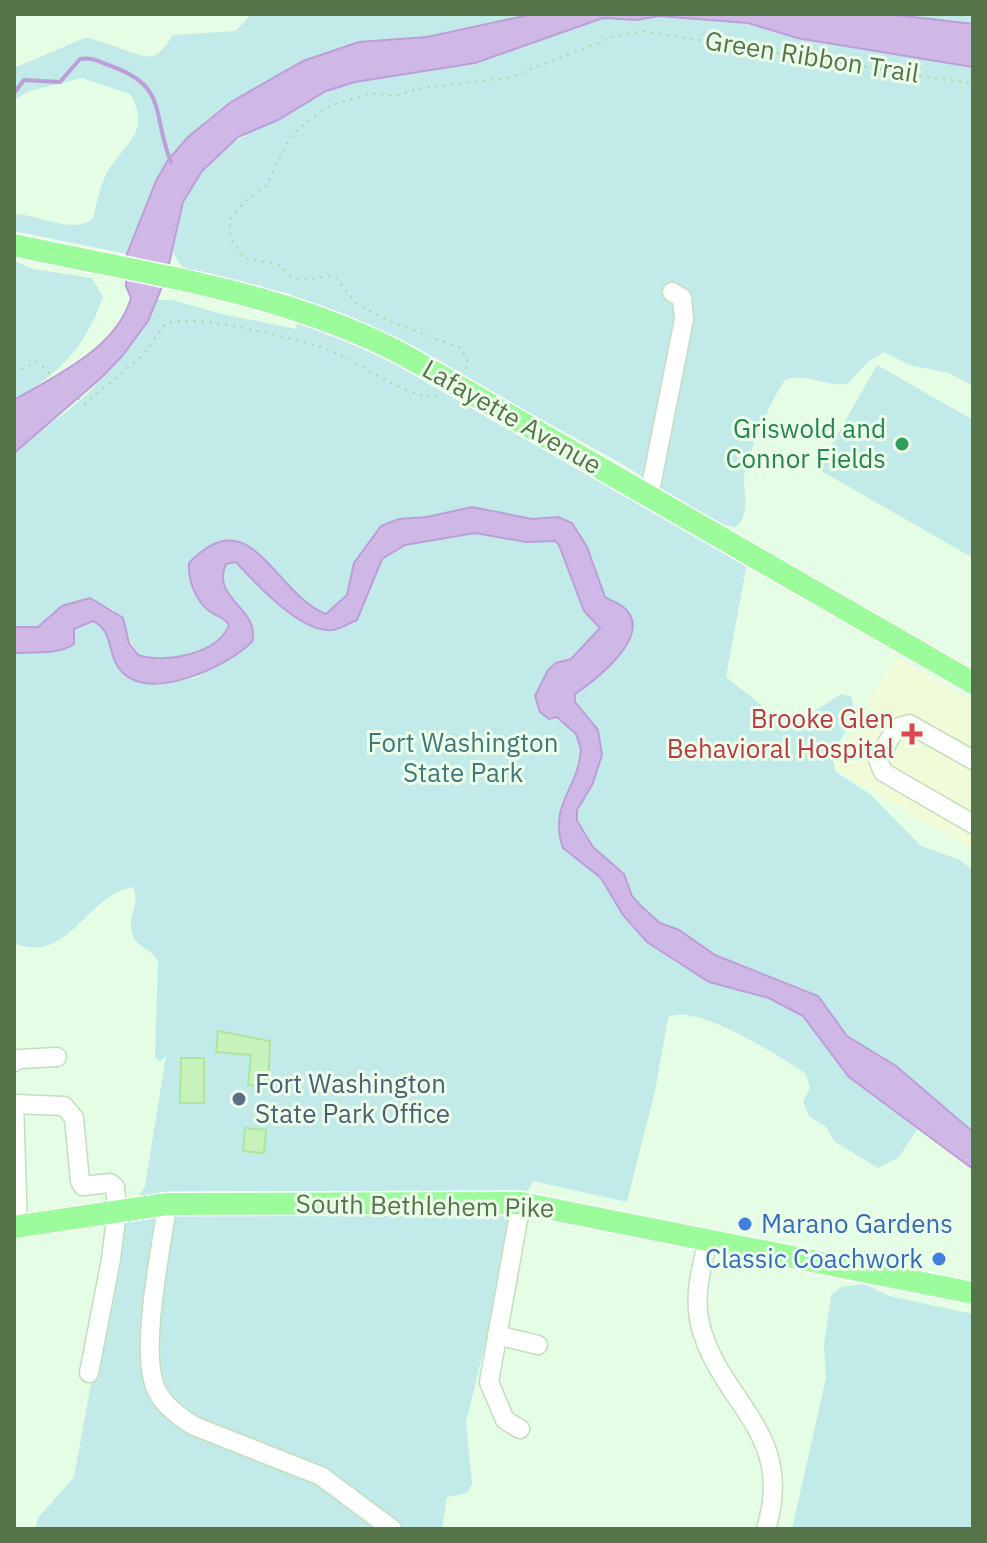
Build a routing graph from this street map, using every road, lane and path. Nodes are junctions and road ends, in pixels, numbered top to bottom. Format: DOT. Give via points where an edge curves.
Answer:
graph roads {
  1 [pos="973,84"];
  2 [pos="14,245"];
  3 [pos="672,292"];
  4 [pos="14,372"];
  5 [pos="461,377"];
  6 [pos="446,391"];
  7 [pos="649,496"];
  8 [pos="973,683"];
  9 [pos="973,760"];
  10 [pos="973,824"];
  11 [pos="57,1057"];
  12 [pos="14,1062"];
  13 [pos="521,1203"];
  14 [pos="167,1204"];
  15 [pos="106,1212"];
  16 [pos="16,1226"];
  17 [pos="708,1239"];
  18 [pos="973,1293"];
  19 [pos="497,1335"];
  20 [pos="538,1345"];
  21 [pos="89,1373"];
  22 [pos="520,1429"];
  23 [pos="392,1529"];
  24 [pos="766,1529"];
  1 -- 5 [label="path, Green Ribbon Trail" via="642,31 508,78 397,96 371,93 314,116 290,137 271,179 236,211 229,232 244,258 281,265 304,281 339,279 346,294 389,321 461,348 468,362"];
  2 -- 7 [label="main road, Lafayette Avenue" via="297,309 347,326"];
  3 -- 7 [label="street" via="682,298 684,319"];
  4 -- 6 [label="path" via="37,362 85,404 144,354 165,324 193,319 320,347 421,396"];
  7 -- 8 [label="main road, Lafayette Avenue"];
  9 -- 10 [label="street" via="909,724 896,728 878,759 883,772"];
  11 -- 12 [label="street"];
  13 -- 14 [label="main road, South Bethlehem Pike"];
  13 -- 17 [label="main road, South Bethlehem Pike"];
  13 -- 19 [label="street"];
  14 -- 15 [label="main road, South Bethlehem Pike"];
  14 -- 23 [label="street" via="149,1348 158,1393 194,1426 321,1476"];
  15 -- 16 [label="main road, South Bethlehem Pike"];
  15 -- 16 [label="street" via="115,1187 83,1186 74,1118 64,1106 14,1104"];
  15 -- 21 [label="street" via="96,1347"];
  17 -- 18 [label="main road, South Bethlehem Pike"];
  17 -- 24 [label="street" via="698,1286 699,1319 768,1453 774,1489"];
  19 -- 20 [label="street"];
  19 -- 22 [label="street" via="489,1382 505,1420"];
}
